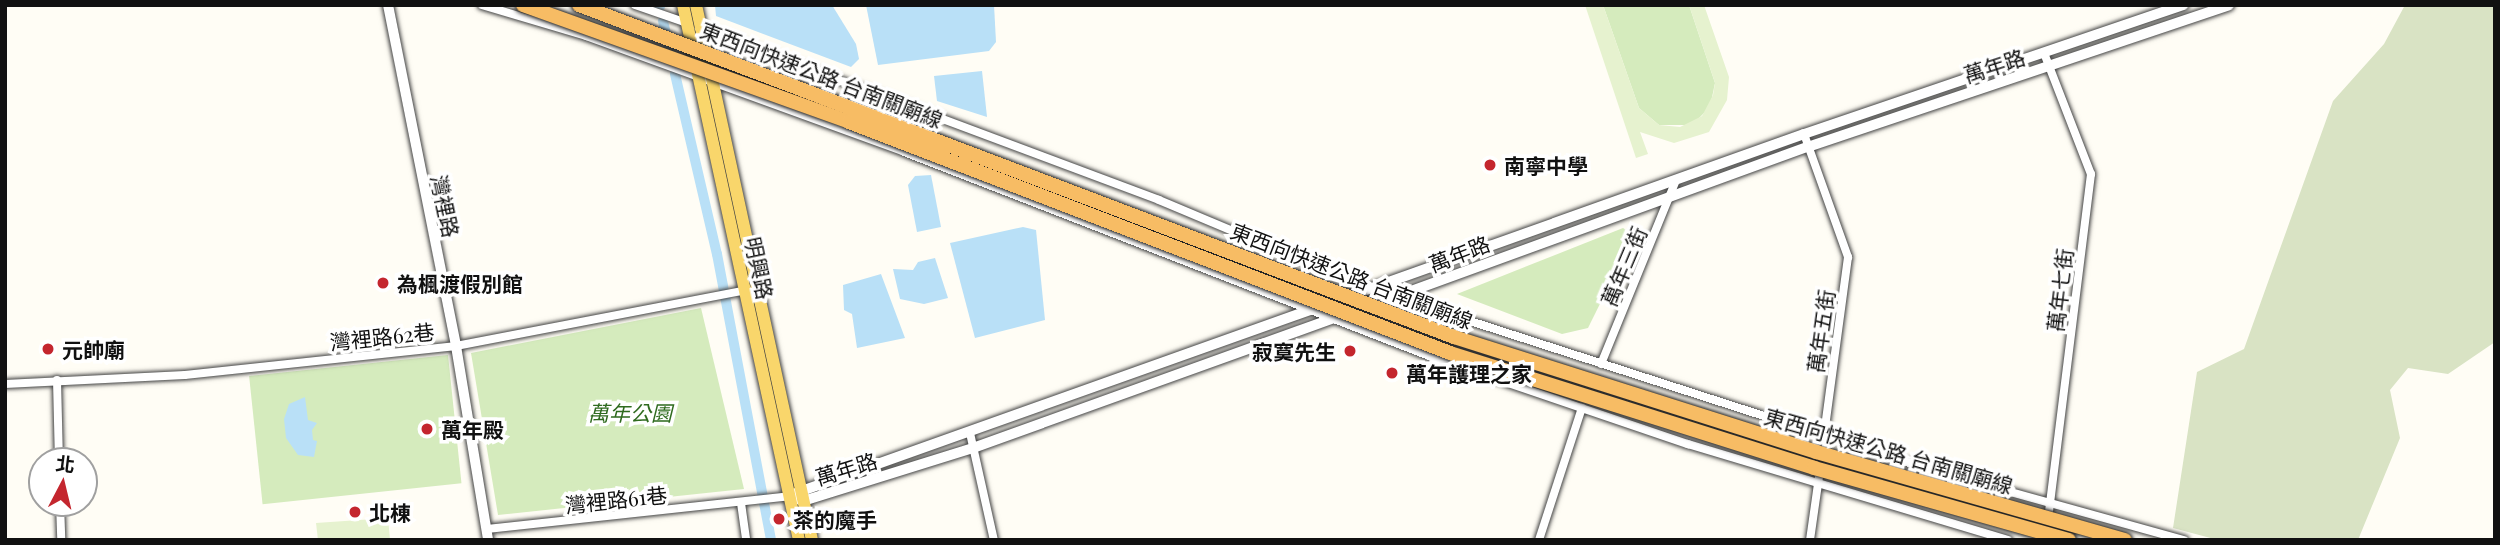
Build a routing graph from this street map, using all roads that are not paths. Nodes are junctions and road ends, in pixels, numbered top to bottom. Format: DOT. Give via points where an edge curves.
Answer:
graph roads {
  1 [pos="388,5"];
  2 [pos="482,5"];
  3 [pos="523,5"];
  4 [pos="579,5"];
  5 [pos="635,5"];
  6 [pos="683,5"];
  7 [pos="696,5"];
  8 [pos="2184,5"];
  9 [pos="2229,5"];
  10 [pos="686,23"];
  11 [pos="702,29"];
  12 [pos="2044,52"];
  13 [pos="2050,67"];
  14 [pos="699,77"];
  15 [pos="713,81"];
  16 [pos="1804,134"];
  17 [pos="1808,147"];
  18 [pos="1676,180"];
  19 [pos="1671,196"];
  20 [pos="752,289"];
  21 [pos="1371,289"];
  22 [pos="1396,297"];
  23 [pos="1306,311"];
  24 [pos="1328,320"];
  25 [pos="456,346"];
  26 [pos="1601,365"];
  27 [pos="57,380"];
  28 [pos="5,384"];
  29 [pos="1582,408"];
  30 [pos="970,433"];
  31 [pos="1824,436"];
  32 [pos="59,447"];
  33 [pos="973,448"];
  34 [pos="1818,480"];
  35 [pos="798,496"];
  36 [pos="745,502"];
  37 [pos="2050,505"];
  38 [pos="60,517"];
  39 [pos="488,535"];
  40 [pos="61,540"];
  41 [pos="746,540"];
  42 [pos="799,540"];
  43 [pos="811,540"];
  44 [pos="994,540"];
  45 [pos="1539,540"];
  46 [pos="1810,540"];
  47 [pos="2008,540"];
  48 [pos="2042,540"];
  49 [pos="2069,540"];
  50 [pos="2125,540"];
  51 [pos="2184,540"];
  1 -- 25 [label="street, 灣裡路"];
  2 -- 14 [label="street"];
  3 -- 49 [label="highway, 東西向快速公路 台南關廟線, bridge" via="849,121 1450,353 1814,468"];
  4 -- 50 [label="highway, 東西向快速公路 台南關廟線, bridge" via="1454,337 1816,452"];
  5 -- 10 [label="street"];
  6 -- 10 [label="main road, 明興路"];
  7 -- 11 [label="main road, 明興路"];
  8 -- 12 [label="street, 萬年路"];
  9 -- 13 [label="street, 萬年路"];
  10 -- 11 [label="street"];
  10 -- 14 [label="main road, 明興路"];
  11 -- 15 [label="main road, 明興路"];
  11 -- 21 [label="street" via="1159,200"];
  12 -- 13 [label="street, 萬年七街"];
  12 -- 16 [label="street, 萬年路"];
  13 -- 17 [label="street, 萬年路"];
  13 -- 37 [label="street, 萬年七街" via="2091,174"];
  14 -- 15 [label="street"];
  14 -- 20 [label="main road, 明興路"];
  15 -- 20 [label="main road, 明興路"];
  15 -- 23 [label="street"];
  16 -- 17 [label="street, 萬年五街"];
  16 -- 18 [label="street, 萬年路"];
  17 -- 19 [label="street, 萬年路"];
  17 -- 31 [label="street, 萬年五街" via="1848,257"];
  18 -- 19 [label="street, 萬年三街"];
  18 -- 21 [label="street, 萬年路"];
  19 -- 22 [label="street, 萬年路"];
  19 -- 26 [label="street, 萬年三街"];
  20 -- 25 [label="street, 灣裡路62巷"];
  20 -- 35 [label="main road, 明興路"];
  21 -- 22 [label="street"];
  21 -- 23 [label="street, 萬年路"];
  22 -- 24 [label="street, 萬年路"];
  22 -- 26 [label="street"];
  23 -- 24 [label="street"];
  23 -- 30 [label="street, 萬年路"];
  24 -- 29 [label="street"];
  24 -- 33 [label="street, 萬年路"];
  25 -- 27 [label="street, 灣裡路62巷" via="186,375"];
  25 -- 39 [label="street, 灣裡路"];
  26 -- 31 [label="street"];
  27 -- 28 [label="street, 灣裡路62巷"];
  27 -- 32 [label="street"];
  29 -- 34 [label="street" via="1688,444"];
  29 -- 45 [label="street"];
  30 -- 33 [label="street"];
  30 -- 35 [label="street, 萬年路"];
  31 -- 34 [label="street, 萬年五街"];
  31 -- 37 [label="street"];
  33 -- 35 [label="street, 萬年路"];
  33 -- 44 [label="street"];
  34 -- 46 [label="street, 萬年五街"];
  34 -- 47 [label="street"];
  35 -- 36 [label="street, 灣裡路61巷"];
  35 -- 42 [label="main road, 明興路"];
  35 -- 43 [label="main road, 明興路"];
  36 -- 39 [label="street, 灣裡路61巷"];
  36 -- 41 [label="street"];
  37 -- 48 [label="street, 萬年七街"];
  37 -- 51 [label="street"];
  38 -- 40 [label="street"];
}
